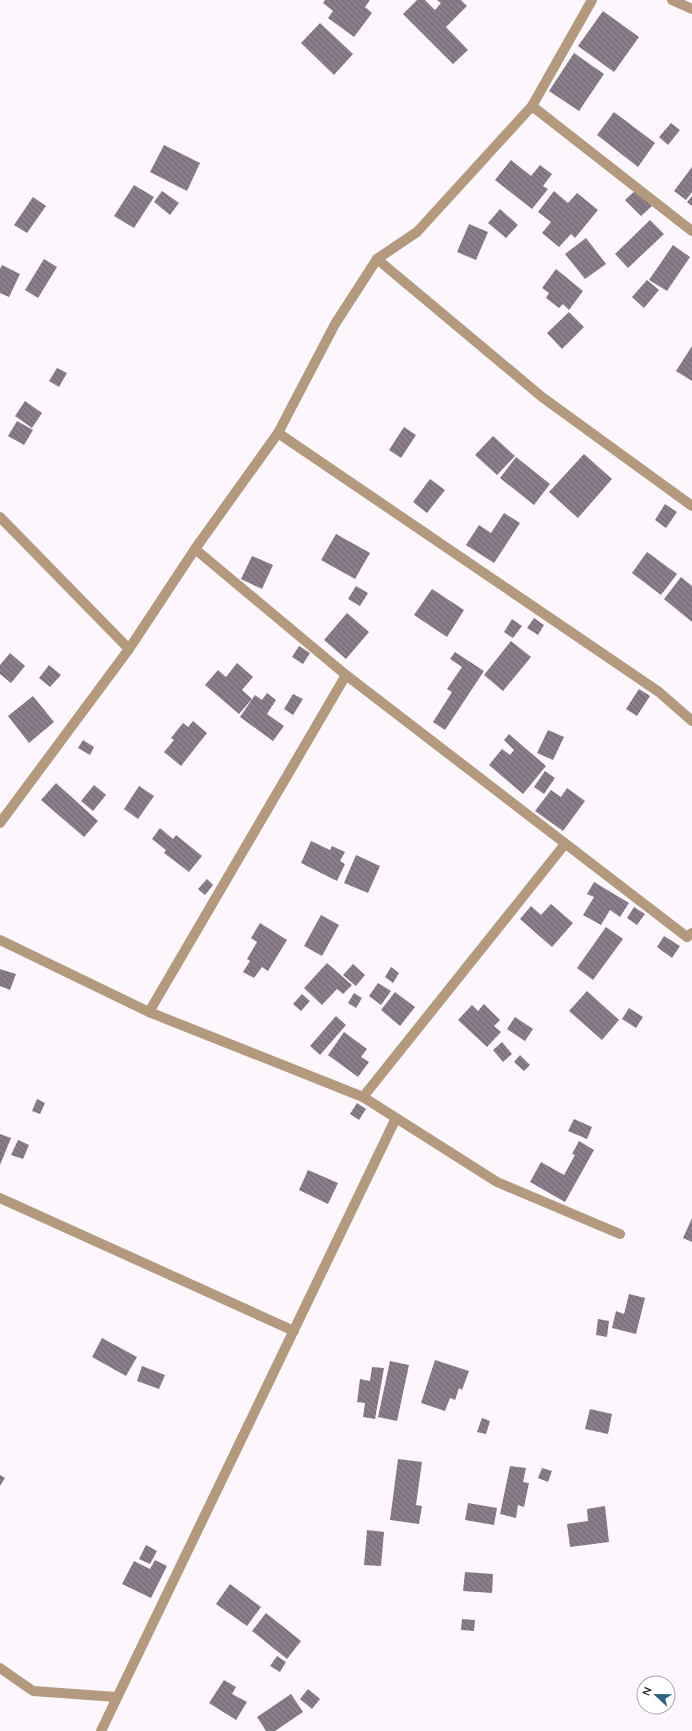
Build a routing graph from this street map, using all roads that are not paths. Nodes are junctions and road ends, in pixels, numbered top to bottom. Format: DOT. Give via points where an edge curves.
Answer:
graph roads {
  1 [pos="592,0"];
  2 [pos="672,0"];
  3 [pos="692,9"];
  4 [pos="532,106"];
  5 [pos="692,231"];
  6 [pos="377,260"];
  7 [pos="278,433"];
  8 [pos="692,506"];
  9 [pos="0,517"];
  10 [pos="195,549"];
  11 [pos="129,649"];
  12 [pos="346,675"];
  13 [pos="692,721"];
  14 [pos="0,823"];
  15 [pos="565,844"];
  16 [pos="692,933"];
  17 [pos="0,940"];
  18 [pos="149,1012"];
  19 [pos="363,1097"];
  20 [pos="396,1118"];
  21 [pos="0,1198"];
  22 [pos="620,1234"];
  23 [pos="294,1332"];
  24 [pos="0,1668"];
  25 [pos="116,1697"];
  26 [pos="101,1731"];
  1 -- 4 [label="street"];
  2 -- 3 [label="street"];
  4 -- 5 [label="street"];
  4 -- 6 [label="street" via="417,232"];
  6 -- 7 [label="street" via="335,324"];
  6 -- 8 [label="street" via="542,397"];
  7 -- 10 [label="street"];
  7 -- 13 [label="street" via="659,692"];
  9 -- 11 [label="street"];
  10 -- 11 [label="street"];
  10 -- 12 [label="street"];
  11 -- 14 [label="street"];
  12 -- 15 [label="street"];
  12 -- 18 [label="street"];
  15 -- 16 [label="street" via="687,937"];
  15 -- 19 [label="street"];
  17 -- 18 [label="street"];
  18 -- 19 [label="street"];
  19 -- 20 [label="street"];
  20 -- 22 [label="street" via="497,1182"];
  20 -- 23 [label="street"];
  21 -- 23 [label="street"];
  23 -- 25 [label="street"];
  24 -- 25 [label="street" via="33,1691"];
  25 -- 26 [label="street"];
}
